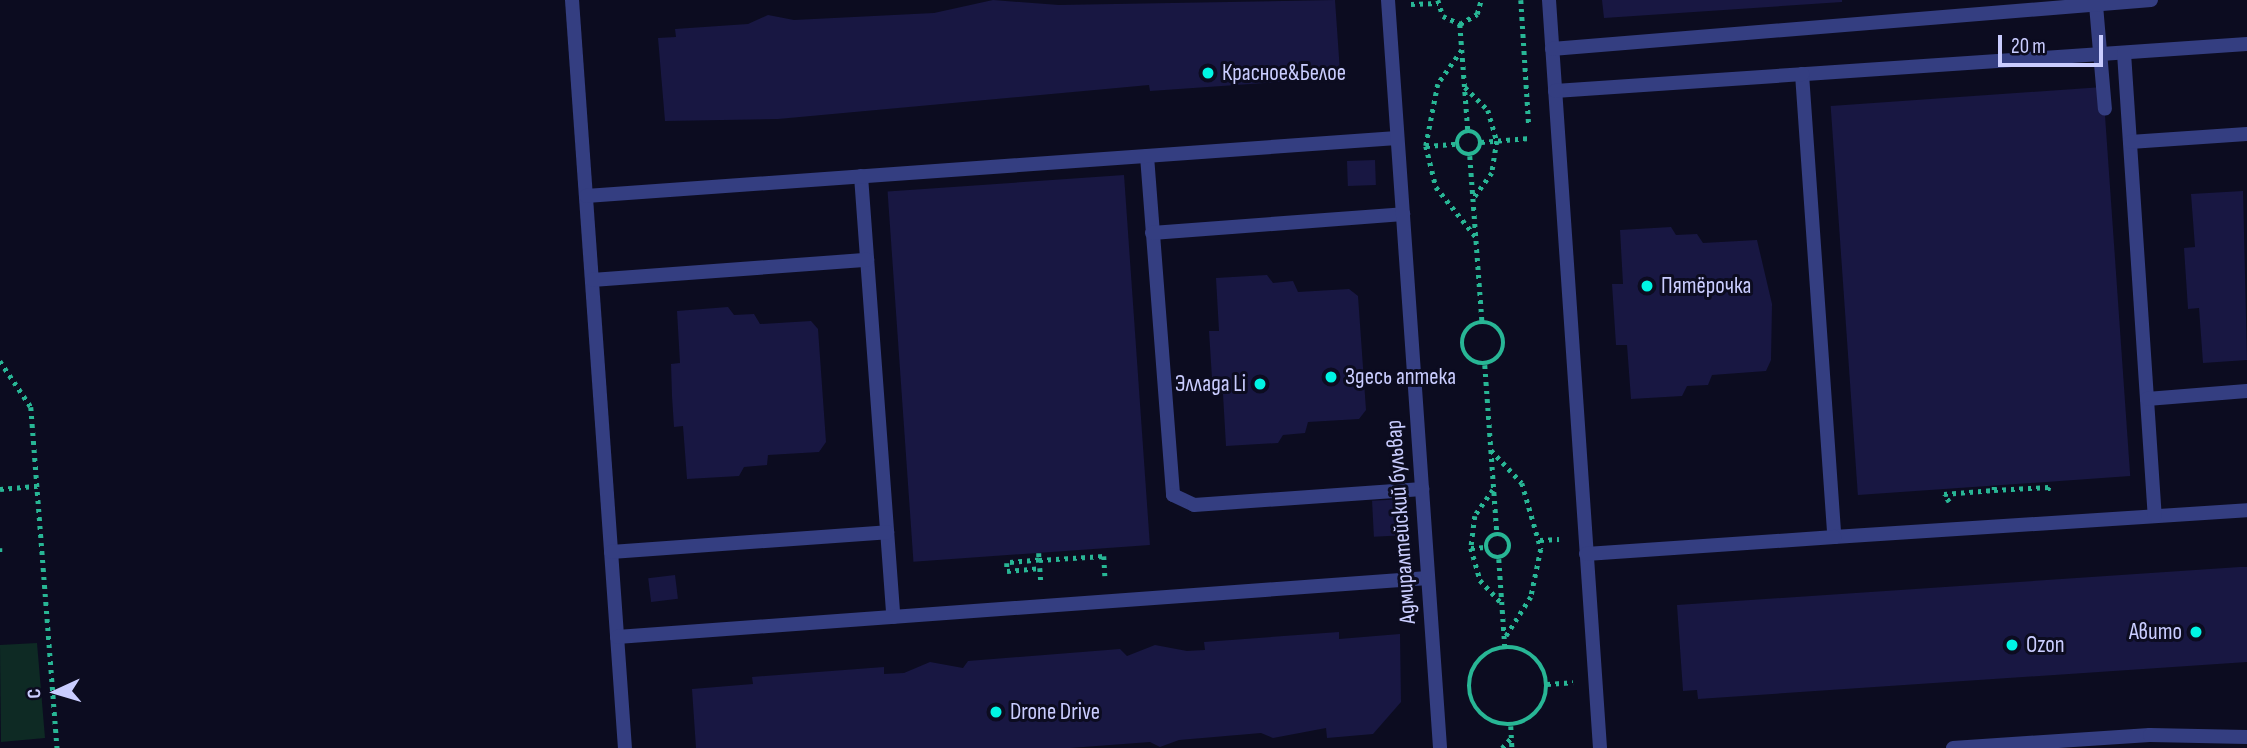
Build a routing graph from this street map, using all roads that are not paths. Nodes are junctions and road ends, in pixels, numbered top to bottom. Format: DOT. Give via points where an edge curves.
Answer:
graph roads {
  1 [pos="572,0"];
  2 [pos="1388,0"];
  3 [pos="1549,0"];
  4 [pos="2151,0"];
  5 [pos="2096,5"];
  6 [pos="2247,44"];
  7 [pos="1552,49"];
  8 [pos="2124,53"];
  9 [pos="2100,54"];
  10 [pos="1802,74"];
  11 [pos="1555,91"];
  12 [pos="2105,109"];
  13 [pos="2247,134"];
  14 [pos="1397,138"];
  15 [pos="2130,142"];
  16 [pos="1147,156"];
  17 [pos="861,176"];
  18 [pos="586,196"];
  19 [pos="1402,214"];
  20 [pos="1152,233"];
  21 [pos="867,260"];
  22 [pos="592,280"];
  23 [pos="2247,391"];
  24 [pos="2147,399"];
  25 [pos="1422,489"];
  26 [pos="2247,510"];
  27 [pos="2155,516"];
  28 [pos="887,532"];
  29 [pos="1834,537"];
  30 [pos="611,552"];
  31 [pos="1586,554"];
  32 [pos="1428,578"];
  33 [pos="893,617"];
  34 [pos="617,637"];
  35 [pos="2247,737"];
  36 [pos="2172,742"];
  37 [pos="625,748"];
  38 [pos="1440,748"];
  39 [pos="1600,748"];
  40 [pos="1953,748"];
  1 -- 18 [label="street"];
  2 -- 14 [label="street, Адмиралтейский бульвар"];
  3 -- 7 [label="street"];
  4 -- 5 [label="street"];
  5 -- 7 [label="street"];
  5 -- 9 [label="street"];
  6 -- 8 [label="street"];
  7 -- 11 [label="street"];
  8 -- 9 [label="street"];
  8 -- 15 [label="street"];
  9 -- 10 [label="street"];
  9 -- 12 [label="street"];
  10 -- 11 [label="street"];
  10 -- 29 [label="street"];
  11 -- 31 [label="street"];
  13 -- 15 [label="street"];
  14 -- 16 [label="street"];
  14 -- 19 [label="street, Адмиралтейский бульвар"];
  15 -- 24 [label="street"];
  16 -- 17 [label="street"];
  16 -- 20 [label="street"];
  17 -- 18 [label="street"];
  17 -- 21 [label="street"];
  18 -- 22 [label="street"];
  19 -- 20 [label="street"];
  19 -- 25 [label="street, Адмиралтейский бульвар"];
  20 -- 25 [label="street" via="1170,481 1182,504"];
  21 -- 22 [label="street"];
  21 -- 28 [label="street"];
  22 -- 30 [label="street"];
  23 -- 24 [label="street"];
  24 -- 27 [label="street"];
  25 -- 32 [label="street, Адмиралтейский бульвар"];
  26 -- 27 [label="street"];
  27 -- 29 [label="street"];
  28 -- 30 [label="street"];
  28 -- 33 [label="street"];
  29 -- 31 [label="street"];
  30 -- 34 [label="street"];
  31 -- 39 [label="street"];
  32 -- 33 [label="street"];
  32 -- 38 [label="street, Адмиралтейский бульвар"];
  33 -- 34 [label="street"];
  34 -- 37 [label="street"];
  35 -- 36 [label="street"];
  36 -- 40 [label="street"];
}
